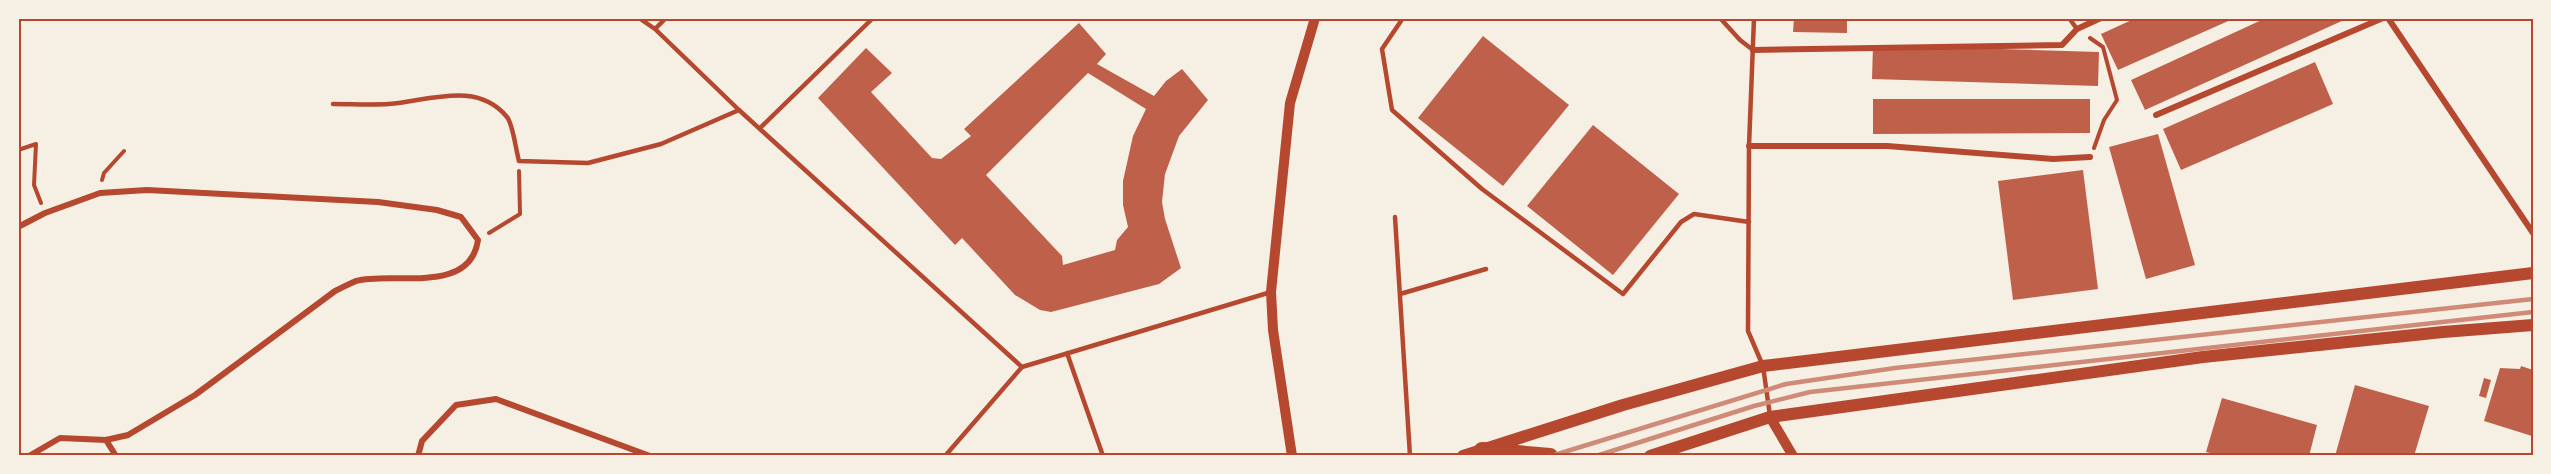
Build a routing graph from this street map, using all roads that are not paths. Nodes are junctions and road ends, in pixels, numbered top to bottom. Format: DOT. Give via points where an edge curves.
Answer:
graph roads {
  1 [pos="639,18"];
  2 [pos="666,18"];
  3 [pos="873,18"];
  4 [pos="1315,18"];
  5 [pos="1403,18"];
  6 [pos="1720,18"];
  7 [pos="1754,18"];
  8 [pos="2069,18"];
  9 [pos="2101,18"];
  10 [pos="2383,18"];
  11 [pos="2388,18"];
  12 [pos="655,29"];
  13 [pos="2078,29"];
  14 [pos="1753,50"];
  15 [pos="333,104"];
  16 [pos="739,110"];
  17 [pos="2156,115"];
  18 [pos="760,128"];
  19 [pos="1749,146"];
  20 [pos="2090,157"];
  21 [pos="1395,217"];
  22 [pos="1749,222"];
  23 [pos="18,227"];
  24 [pos="2533,233"];
  25 [pos="1486,269"];
  26 [pos="2533,273"];
  27 [pos="1271,292"];
  28 [pos="1400,294"];
  29 [pos="2533,325"];
  30 [pos="1067,353"];
  31 [pos="1022,366"];
  32 [pos="1763,366"];
  33 [pos="1770,417"];
  34 [pos="106,440"];
  35 [pos="1482,450"];
  36 [pos="29,456"];
  37 [pos="116,456"];
  38 [pos="418,456"];
  39 [pos="650,456"];
  40 [pos="945,456"];
  41 [pos="1103,456"];
  42 [pos="1292,456"];
  43 [pos="1410,456"];
  44 [pos="1462,456"];
  45 [pos="1550,456"];
  46 [pos="1650,456"];
  47 [pos="1793,456"];
  1 -- 12 [label="lane"];
  2 -- 12 [label="lane"];
  3 -- 18 [label="lane"];
  4 -- 27 [label="street" via="1290,102"];
  5 -- 22 [label="lane" via="1382,49 1392,110 1482,189 1623,294 1681,222 1694,214"];
  6 -- 14 [label="lane"];
  7 -- 14 [label="lane"];
  8 -- 13 [label="lane"];
  9 -- 13 [label="street"];
  10 -- 17 [label="street"];
  11 -- 24 [label="street"];
  12 -- 16 [label="lane"];
  13 -- 14 [label="street" via="2062,45"];
  14 -- 19 [label="lane"];
  15 -- 16 [label="lane" via="389,104 466,95 487,101 508,118 519,161 588,163 661,144"];
  16 -- 18 [label="lane"];
  18 -- 31 [label="lane"];
  19 -- 20 [label="street" via="1887,146 2053,159"];
  19 -- 22 [label="lane"];
  21 -- 28 [label="lane"];
  22 -- 32 [label="lane" via="1748,331"];
  23 -- 34 [label="street" via="100,193 147,190 378,202 437,210 461,217 478,240 476,250 462,266 441,278 357,281 334,291 195,395 128,435"];
  25 -- 28 [label="lane"];
  26 -- 32 [label="main road"];
  27 -- 30 [label="lane"];
  27 -- 42 [label="street"];
  28 -- 43 [label="lane"];
  29 -- 33 [label="main road" via="2203,357"];
  30 -- 31 [label="lane"];
  30 -- 41 [label="lane"];
  31 -- 40 [label="lane"];
  32 -- 33 [label="lane"];
  32 -- 35 [label="main road"];
  33 -- 46 [label="main road"];
  33 -- 47 [label="street"];
  34 -- 36 [label="street" via="60,438"];
  34 -- 37 [label="street"];
  35 -- 44 [label="main road"];
  35 -- 45 [label="highway"];
  38 -- 39 [label="street" via="422,441 456,405 496,399"];
}
